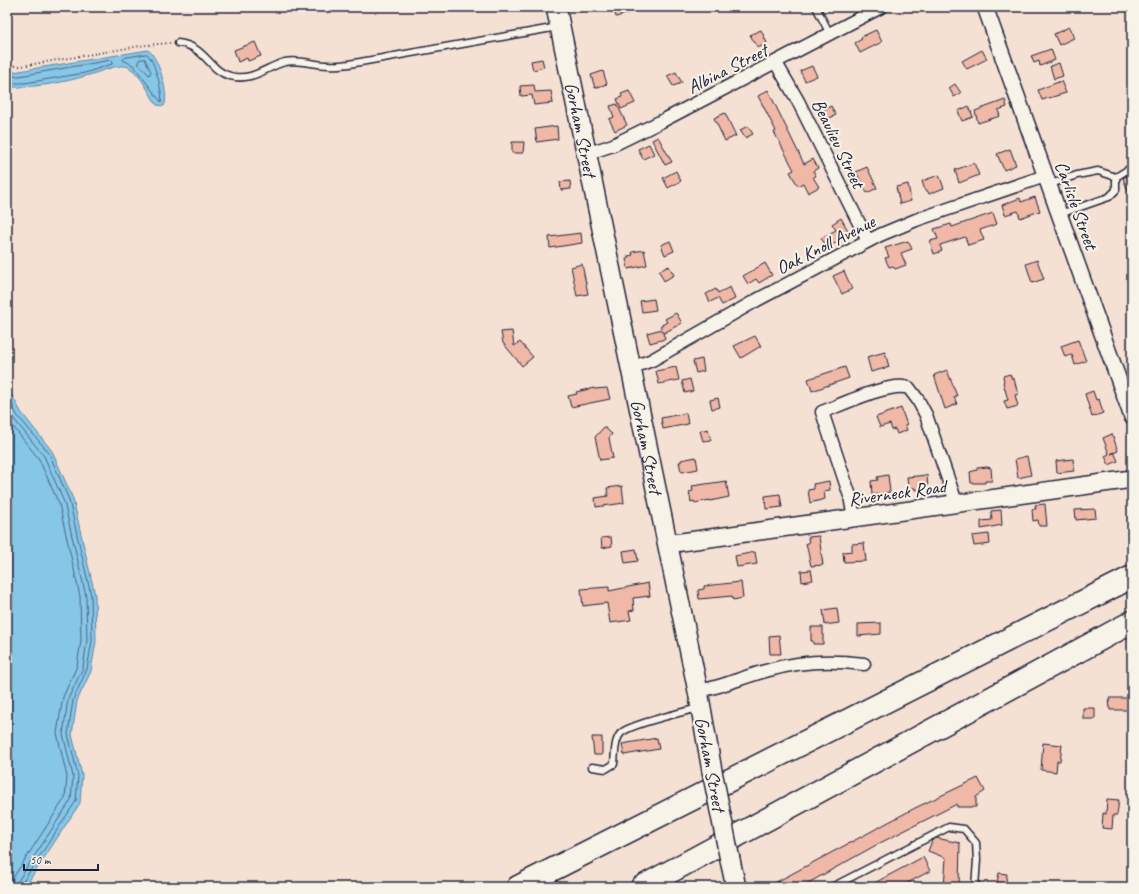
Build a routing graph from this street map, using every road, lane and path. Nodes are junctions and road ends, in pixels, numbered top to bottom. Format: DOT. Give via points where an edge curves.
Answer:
graph roads {
  1 [pos="556,7"];
  2 [pos="816,7"];
  3 [pos="882,7"];
  4 [pos="985,7"];
  5 [pos="560,27"];
  6 [pos="830,34"];
  7 [pos="178,43"];
  8 [pos="776,63"];
  9 [pos="8,66"];
  10 [pos="7,72"];
  11 [pos="586,154"];
  12 [pos="1132,168"];
  13 [pos="1116,177"];
  14 [pos="1047,181"];
  15 [pos="1059,215"];
  16 [pos="868,241"];
  17 [pos="631,368"];
  18 [pos="1132,417"];
  19 [pos="1132,479"];
  20 [pos="957,505"];
  21 [pos="854,519"];
  22 [pos="667,544"];
  23 [pos="1132,577"];
  24 [pos="1132,622"];
  25 [pos="864,664"];
  26 [pos="699,699"];
  27 [pos="592,767"];
  28 [pos="518,887"];
  29 [pos="642,887"];
  30 [pos="736,887"];
  31 [pos="832,887"];
  32 [pos="974,887"];
  1 -- 5 [label="main road, Gorham Street"];
  2 -- 6 [label="lane"];
  3 -- 6 [label="street, Albina Street"];
  4 -- 14 [label="street, Carlisle Street"];
  5 -- 7 [label="lane" via="349,64 285,62 260,74 240,77 224,74 198,50"];
  5 -- 11 [label="main road, Gorham Street"];
  6 -- 8 [label="street, Albina Street"];
  7 -- 9 [label="path" via="146,45 22,66"];
  8 -- 11 [label="street, Albina Street" via="613,145"];
  8 -- 16 [label="street, Beaulieu Street" via="801,107"];
  9 -- 10 [label="path"];
  11 -- 17 [label="main road, Gorham Street"];
  12 -- 13 [label="lane"];
  13 -- 14 [label="lane" via="1098,171"];
  13 -- 15 [label="lane" via="1116,190 1108,197"];
  14 -- 15 [label="street, Carlisle Street"];
  14 -- 16 [label="street, Oak Knoll Avenue" via="916,220"];
  15 -- 18 [label="street, Carlisle Street"];
  16 -- 17 [label="street, Oak Knoll Avenue" via="652,360"];
  17 -- 22 [label="main road, Gorham Street"];
  19 -- 20 [label="main road, Riverneck Road"];
  20 -- 21 [label="main road, Riverneck Road"];
  20 -- 21 [label="street" via="922,408 909,388 900,386 871,393 822,412 850,496"];
  21 -- 22 [label="main road, Riverneck Road"];
  22 -- 26 [label="main road, Gorham Street"];
  23 -- 28 [label="highway"];
  24 -- 29 [label="highway"];
  25 -- 26 [label="street" via="843,662 792,665 716,688"];
  26 -- 27 [label="lane" via="621,734 616,744 614,764 606,769"];
  26 -- 30 [label="main road, Gorham Street, bridge"];
  31 -- 32 [label="lane" via="949,827 964,829 976,843"];
}
